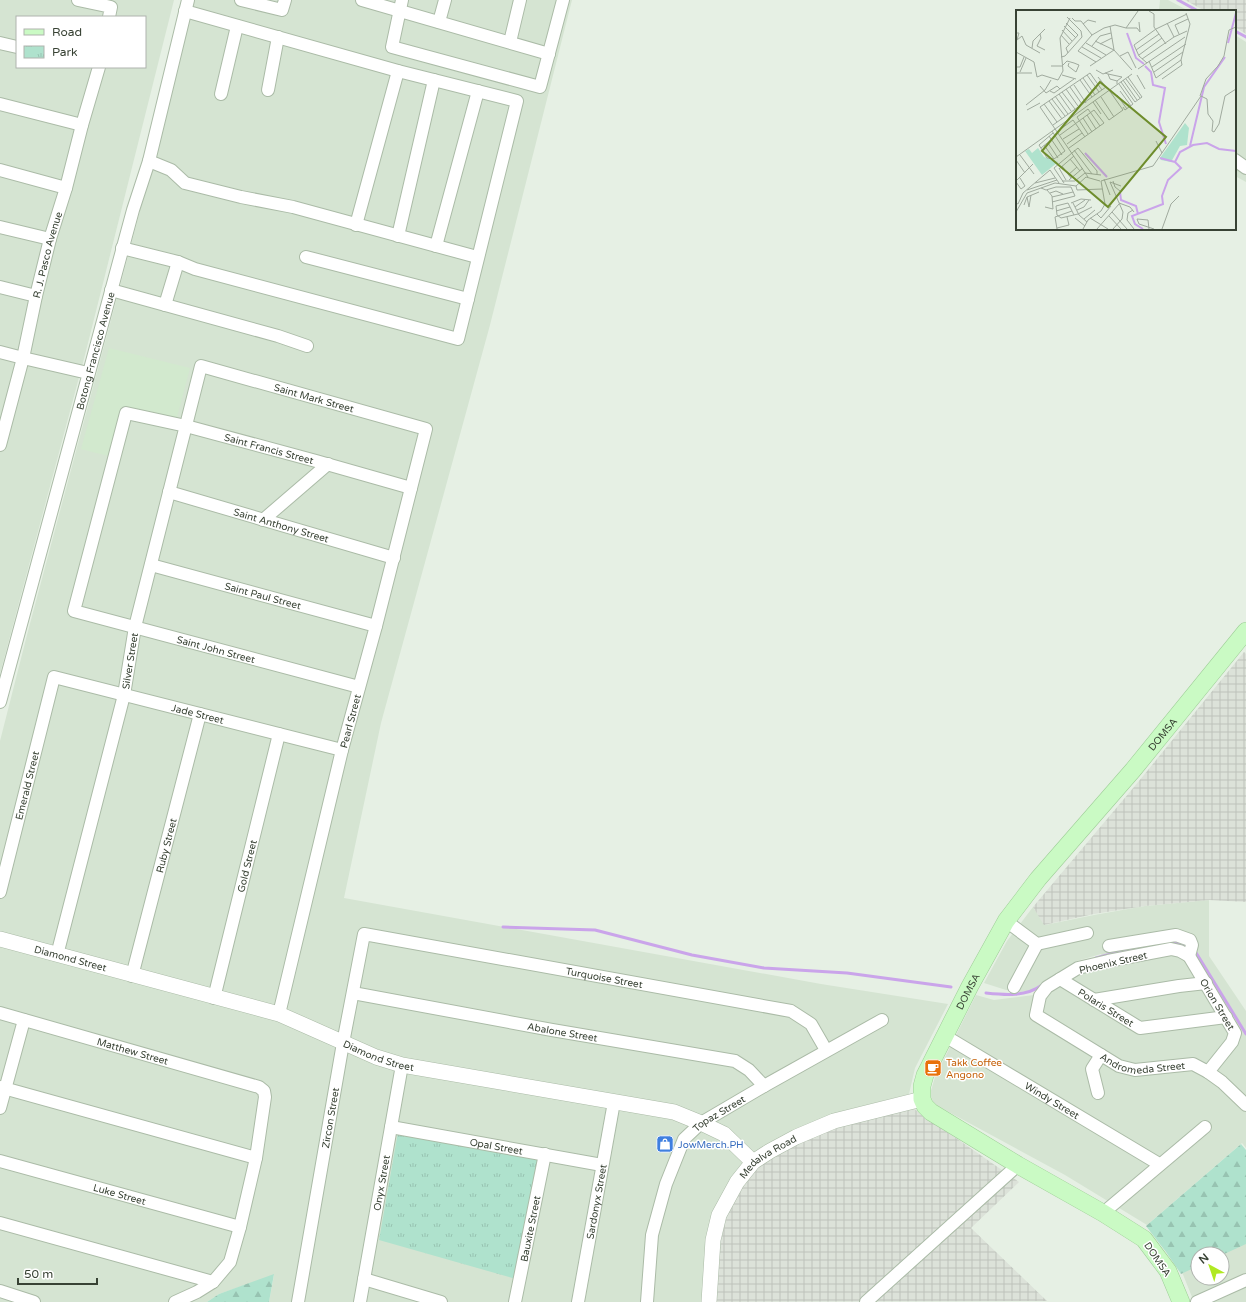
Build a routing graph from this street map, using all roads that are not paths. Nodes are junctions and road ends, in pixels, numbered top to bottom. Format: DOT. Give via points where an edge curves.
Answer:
graph roads {
  1 [pos="78,0"];
  2 [pos="241,0"];
  3 [pos="284,0"];
  4 [pos="362,0"];
  5 [pos="445,0"];
  6 [pos="520,0"];
  7 [pos="563,0"];
  8 [pos="401,5"];
  9 [pos="187,6"];
  10 [pos="110,12"];
  11 [pos="440,22"];
  12 [pos="237,26"];
  13 [pos="278,37"];
  14 [pos="510,42"];
  15 [pos="0,43"];
  16 [pos="16,47"];
  17 [pos="549,54"];
  18 [pos="97,68"];
  19 [pos="398,70"];
  20 [pos="434,80"];
  21 [pos="268,90"];
  22 [pos="478,91"];
  23 [pos="221,94"];
  24 [pos="0,104"];
  25 [pos="82,125"];
  26 [pos="149,161"];
  27 [pos="1236,161"];
  28 [pos="1246,168"];
  29 [pos="0,170"];
  30 [pos="66,188"];
  31 [pos="356,225"];
  32 [pos="0,226"];
  33 [pos="398,236"];
  34 [pos="50,239"];
  35 [pos="436,246"];
  36 [pos="122,248"];
  37 [pos="477,257"];
  38 [pos="306,258"];
  39 [pos="178,262"];
  40 [pos="0,287"];
  41 [pos="111,290"];
  42 [pos="36,296"];
  43 [pos="468,299"];
  44 [pos="165,305"];
  45 [pos="307,346"];
  46 [pos="0,352"];
  47 [pos="23,358"];
  48 [pos="201,366"];
  49 [pos="88,373"];
  50 [pos="4,412"];
  51 [pos="186,426"];
  52 [pos="426,429"];
  53 [pos="0,445"];
  54 [pos="328,464"];
  55 [pos="411,488"];
  56 [pos="169,492"];
  57 [pos="263,520"];
  58 [pos="394,558"];
  59 [pos="151,565"];
  60 [pos="74,611"];
  61 [pos="376,626"];
  62 [pos="135,627"];
  63 [pos="1246,631"];
  64 [pos="54,678"];
  65 [pos="359,687"];
  66 [pos="124,695"];
  67 [pos="0,702"];
  68 [pos="200,714"];
  69 [pos="279,734"];
  70 [pos="342,750"];
  71 [pos="0,892"];
  72 [pos="1006,921"];
  73 [pos="1087,933"];
  74 [pos="364,934"];
  75 [pos="0,939"];
  76 [pos="1037,944"];
  77 [pos="1109,946"];
  78 [pos="56,955"];
  79 [pos="1189,956"];
  80 [pos="132,976"];
  81 [pos="1060,979"];
  82 [pos="1206,983"];
  83 [pos="1014,987"];
  84 [pos="353,993"];
  85 [pos="214,998"];
  86 [pos="1094,1000"];
  87 [pos="0,1013"];
  88 [pos="279,1014"];
  89 [pos="1036,1015"];
  90 [pos="1226,1017"];
  91 [pos="24,1020"];
  92 [pos="882,1020"];
  93 [pos="945,1036"];
  94 [pos="343,1043"];
  95 [pos="826,1050"];
  96 [pos="1101,1055"];
  97 [pos="402,1065"];
  98 [pos="1208,1072"];
  99 [pos="764,1086"];
  100 [pos="2,1088"];
  101 [pos="1098,1093"];
  102 [pos="922,1099"];
  103 [pos="614,1102"];
  104 [pos="1246,1105"];
  105 [pos="0,1108"];
  106 [pos="701,1122"];
  107 [pos="391,1127"];
  108 [pos="1205,1127"];
  109 [pos="545,1154"];
  110 [pos="256,1158"];
  111 [pos="0,1161"];
  112 [pos="753,1162"];
  113 [pos="1159,1164"];
  114 [pos="602,1165"];
  115 [pos="1018,1165"];
  116 [pos="1103,1213"];
  117 [pos="0,1223"];
  118 [pos="240,1227"];
  119 [pos="364,1279"];
  120 [pos="1246,1280"];
  121 [pos="213,1282"];
  122 [pos="0,1291"];
  123 [pos="34,1302"];
  124 [pos="175,1302"];
  125 [pos="298,1302"];
  126 [pos="360,1302"];
  127 [pos="441,1302"];
  128 [pos="515,1302"];
  129 [pos="578,1302"];
  130 [pos="647,1302"];
  131 [pos="709,1302"];
  132 [pos="866,1302"];
  133 [pos="1180,1302"];
  134 [pos="1197,1302"];
  1 -- 10 [label="street"];
  2 -- 3 [label="street" via="282,10"];
  4 -- 8 [label="street"];
  5 -- 11 [label="street"];
  6 -- 14 [label="street"];
  7 -- 17 [label="street"];
  8 -- 11 [label="street"];
  8 -- 17 [label="street" via="392,47 540,87"];
  9 -- 12 [label="street"];
  9 -- 26 [label="street, Botong Francisco Avenue"];
  11 -- 14 [label="street"];
  12 -- 13 [label="street"];
  12 -- 23 [label="street"];
  13 -- 19 [label="street"];
  13 -- 21 [label="street"];
  14 -- 17 [label="street"];
  15 -- 16 [label="street"];
  18 -- 25 [label="street, R. J. Pasco Avenue"];
  19 -- 20 [label="street"];
  19 -- 31 [label="street"];
  20 -- 22 [label="street"];
  20 -- 33 [label="street"];
  22 -- 35 [label="street"];
  22 -- 37 [label="street" via="517,101"];
  24 -- 25 [label="street"];
  25 -- 30 [label="street, R. J. Pasco Avenue"];
  26 -- 31 [label="street" via="172,170 185,183 293,207"];
  26 -- 36 [label="street, Botong Francisco Avenue"];
  27 -- 28 [label="street"];
  29 -- 30 [label="street"];
  30 -- 34 [label="street, R. J. Pasco Avenue"];
  31 -- 33 [label="street"];
  32 -- 34 [label="street"];
  33 -- 35 [label="street"];
  34 -- 42 [label="street, R. J. Pasco Avenue"];
  35 -- 37 [label="street"];
  36 -- 39 [label="street"];
  36 -- 41 [label="street, Botong Francisco Avenue"];
  37 -- 43 [label="street"];
  38 -- 43 [label="street"];
  39 -- 43 [label="street" via="195,269 458,339"];
  39 -- 44 [label="street"];
  40 -- 42 [label="street"];
  41 -- 44 [label="street"];
  41 -- 49 [label="street, Botong Francisco Avenue"];
  42 -- 47 [label="street, R. J. Pasco Avenue"];
  44 -- 45 [label="street"];
  46 -- 47 [label="street"];
  47 -- 49 [label="street"];
  47 -- 50 [label="street, R. J. Pasco Avenue"];
  48 -- 51 [label="street, Silver Street"];
  48 -- 52 [label="street, Saint Mark Street"];
  49 -- 67 [label="street, Botong Francisco Avenue"];
  50 -- 53 [label="street, R. J. Pasco Avenue"];
  51 -- 54 [label="street, Saint Francis Street"];
  51 -- 56 [label="street, Silver Street"];
  51 -- 60 [label="street, Saint Francis Street" via="126,413"];
  52 -- 55 [label="street, Pearl Street"];
  54 -- 55 [label="street, Saint Francis Street"];
  54 -- 57 [label="street"];
  55 -- 58 [label="street, Pearl Street"];
  56 -- 57 [label="street, Saint Anthony Street"];
  56 -- 59 [label="street, Silver Street"];
  57 -- 58 [label="street, Saint Anthony Street"];
  58 -- 61 [label="street, Pearl Street"];
  59 -- 61 [label="street, Saint Paul Street"];
  59 -- 62 [label="street, Silver Street"];
  60 -- 62 [label="street, Saint John Street"];
  61 -- 65 [label="street, Pearl Street"];
  62 -- 65 [label="street, Saint John Street"];
  62 -- 66 [label="street, Silver Street"];
  63 -- 72 [label="main road, DOMSA" via="1133,770 1038,879"];
  64 -- 66 [label="street, Jade Street"];
  64 -- 71 [label="street, Emerald Street"];
  65 -- 70 [label="street, Pearl Street"];
  66 -- 68 [label="street, Jade Street"];
  66 -- 78 [label="street, Silver Street"];
  68 -- 69 [label="street, Jade Street"];
  68 -- 80 [label="street, Ruby Street"];
  69 -- 70 [label="street, Jade Street"];
  69 -- 85 [label="street, Gold Street"];
  70 -- 88 [label="street, Pearl Street"];
  72 -- 76 [label="street"];
  72 -- 93 [label="main road, DOMSA"];
  73 -- 76 [label="street"];
  74 -- 84 [label="street, Zircon Street"];
  74 -- 95 [label="street, Turquoise Street" via="791,1011 811,1024"];
  75 -- 78 [label="street, Diamond Street"];
  76 -- 83 [label="street"];
  77 -- 79 [label="street" via="1176,935 1190,940 1192,945"];
  78 -- 80 [label="street, Diamond Street"];
  79 -- 81 [label="street, Phoenix Street" via="1171,949 1078,968"];
  79 -- 82 [label="street, Orion Street"];
  80 -- 85 [label="street, Diamond Street"];
  81 -- 86 [label="street, Polaris Street"];
  81 -- 89 [label="street, Phoenix Street" via="1047,987 1040,996"];
  82 -- 86 [label="street"];
  82 -- 90 [label="street, Orion Street"];
  84 -- 94 [label="street, Zircon Street"];
  84 -- 99 [label="street, Abalone Street" via="735,1061 749,1070"];
  85 -- 88 [label="street, Diamond Street"];
  86 -- 90 [label="street, Polaris Street" via="1140,1028"];
  87 -- 91 [label="street, Matthew Street"];
  88 -- 94 [label="street, Diamond Street"];
  89 -- 96 [label="street, Andromeda Street"];
  90 -- 98 [label="street, Orion Street" via="1235,1033 1232,1042"];
  91 -- 100 [label="street"];
  91 -- 110 [label="street, Matthew Street" via="259,1087 264,1091 265,1097"];
  92 -- 95 [label="street, Topaz Street"];
  93 -- 102 [label="main road, DOMSA" via="925,1075"];
  93 -- 113 [label="street, Windy Street"];
  94 -- 97 [label="street, Diamond Street"];
  94 -- 125 [label="street, Zircon Street"];
  95 -- 99 [label="street, Topaz Street"];
  96 -- 98 [label="street, Andromeda Street" via="1119,1066 1135,1070 1193,1064"];
  96 -- 101 [label="street" via="1092,1069"];
  97 -- 103 [label="street, Diamond Street"];
  97 -- 107 [label="street, Onyx Street"];
  98 -- 104 [label="street, Andromeda Street"];
  99 -- 106 [label="street, Topaz Street"];
  100 -- 105 [label="street"];
  100 -- 110 [label="street"];
  102 -- 112 [label="street, Medalva Road" via="834,1121 796,1137"];
  102 -- 115 [label="main road, DOMSA" via="931,1112"];
  103 -- 106 [label="street, Diamond Street" via="674,1112"];
  103 -- 114 [label="street, Sardonyx Street"];
  106 -- 112 [label="street, Diamond Street" via="724,1134"];
  106 -- 130 [label="street, Topaz Street" via="684,1139 666,1184 652,1234"];
  107 -- 109 [label="street, Opal Street"];
  107 -- 119 [label="street, Onyx Street"];
  108 -- 113 [label="street"];
  109 -- 114 [label="street, Opal Street"];
  109 -- 128 [label="street, Bauxite Street"];
  110 -- 118 [label="street"];
  111 -- 118 [label="street, Luke Street"];
  112 -- 131 [label="street, Medalva Road" via="737,1182 719,1214 712,1240"];
  113 -- 116 [label="street"];
  114 -- 129 [label="street, Sardonyx Street"];
  115 -- 116 [label="main road, DOMSA"];
  115 -- 132 [label="street"];
  116 -- 133 [label="main road, DOMSA" via="1144,1239 1168,1271"];
  117 -- 121 [label="street"];
  118 -- 121 [label="street" via="230,1262"];
  119 -- 126 [label="street, Onyx Street"];
  119 -- 127 [label="street"];
  120 -- 134 [label="street"];
  121 -- 124 [label="street"];
  122 -- 123 [label="street"];
}
